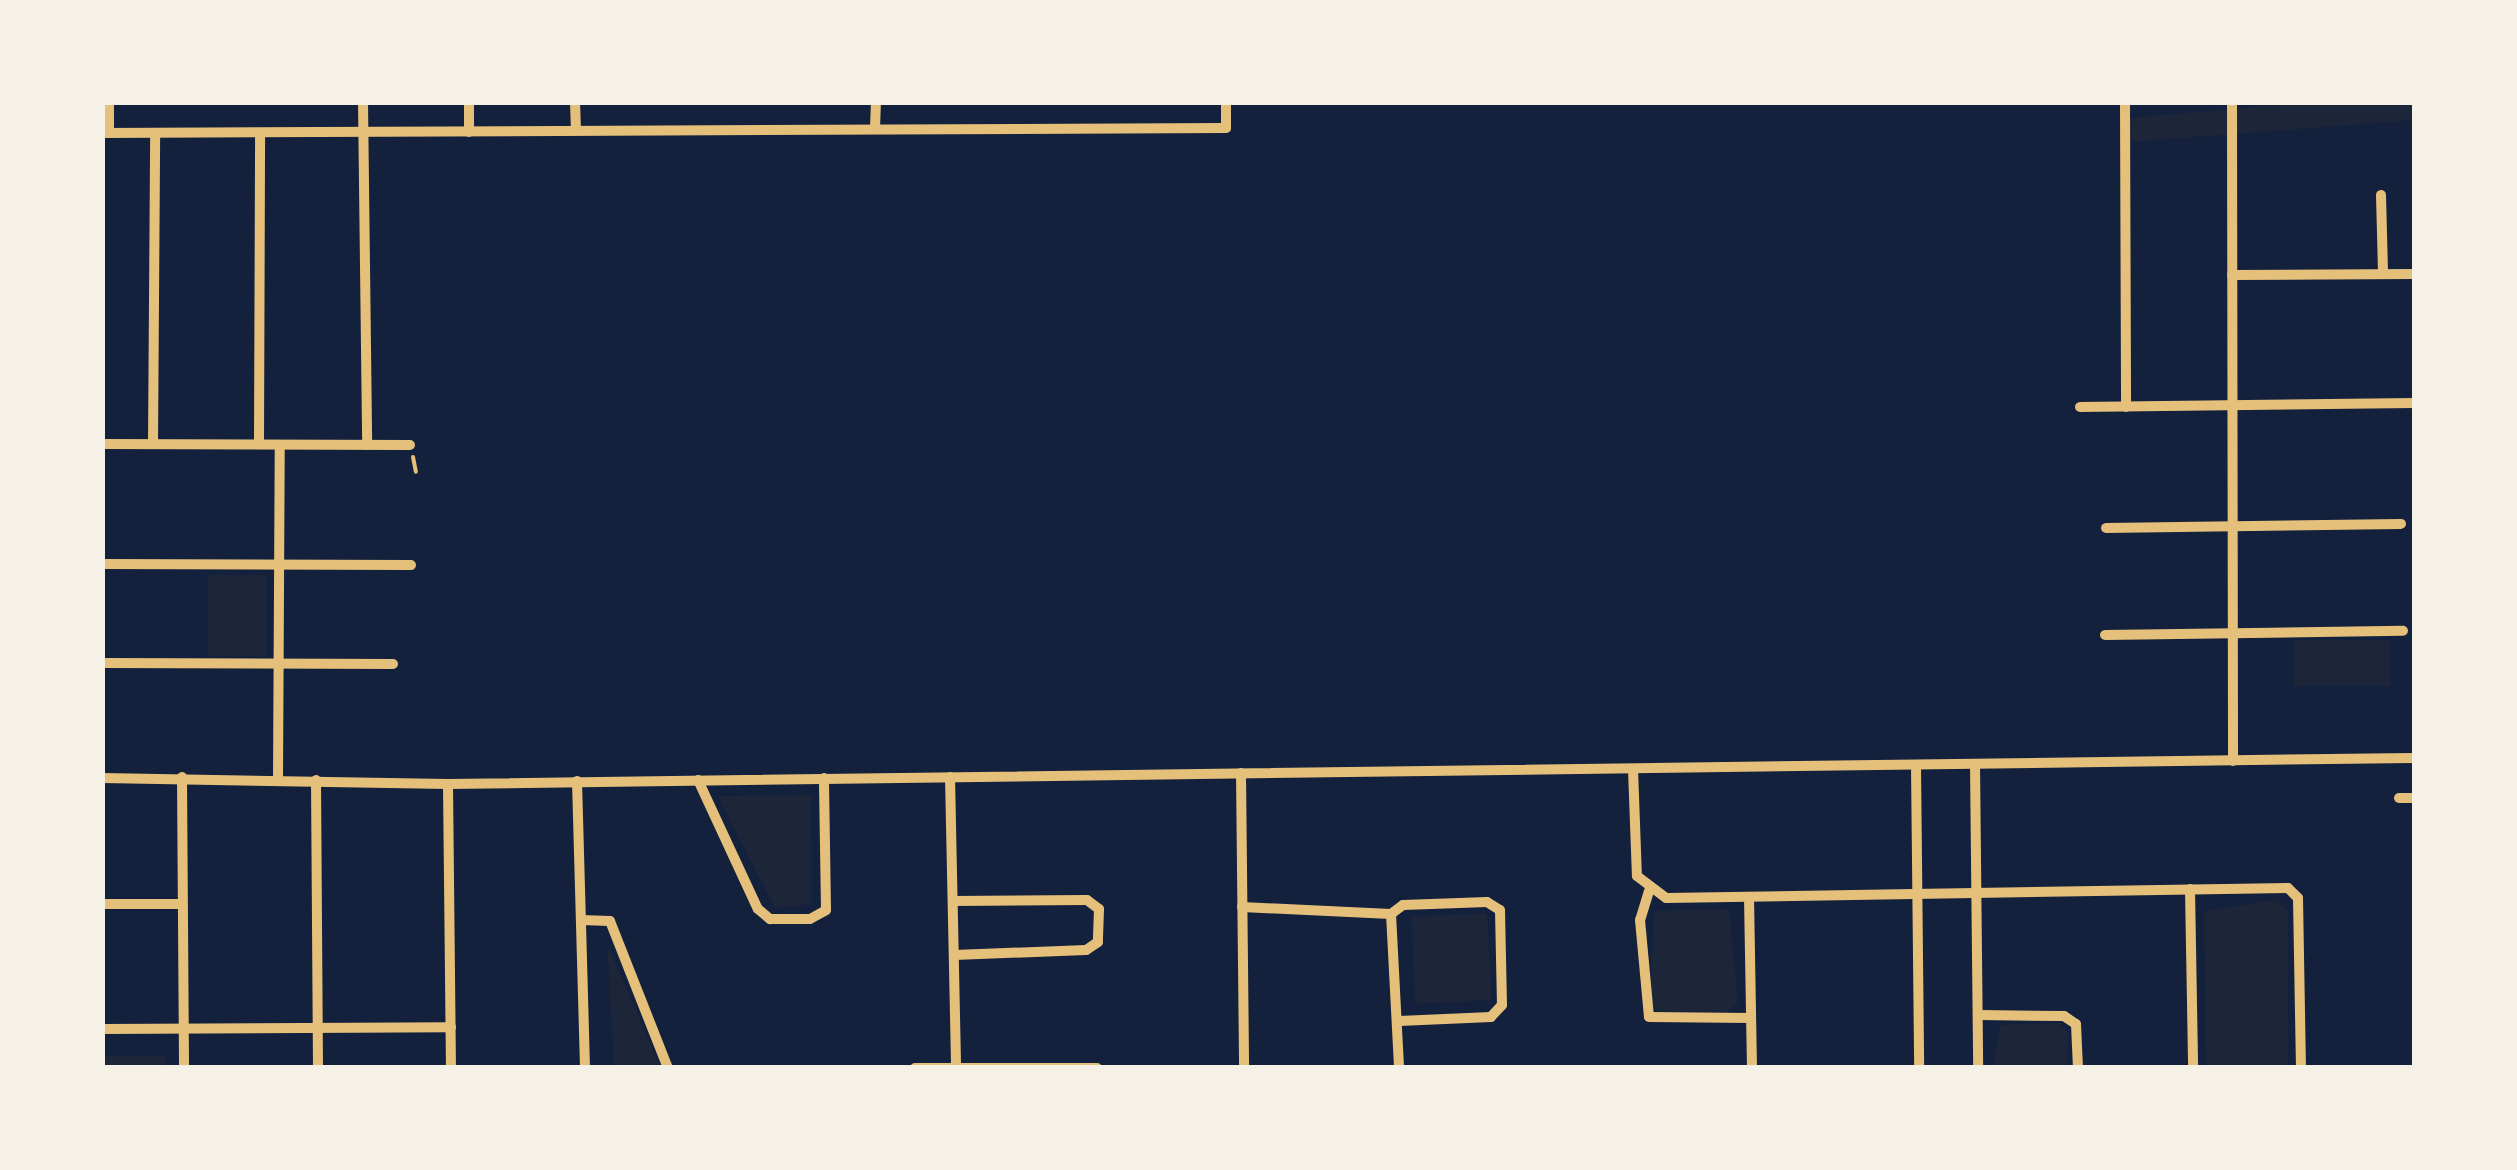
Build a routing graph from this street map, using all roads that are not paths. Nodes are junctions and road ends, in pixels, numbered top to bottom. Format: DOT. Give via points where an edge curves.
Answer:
graph roads {
  1 [pos="109,102"];
  2 [pos="363,102"];
  3 [pos="469,102"];
  4 [pos="576,102"];
  5 [pos="876,102"];
  6 [pos="1226,102"];
  7 [pos="2125,102"];
  8 [pos="2232,102"];
  9 [pos="875,129"];
  10 [pos="576,130"];
  11 [pos="469,132"];
  12 [pos="106,134"];
  13 [pos="155,134"];
  14 [pos="260,134"];
  15 [pos="365,134"];
  16 [pos="2381,195"];
  17 [pos="2383,274"];
  18 [pos="2414,274"];
  19 [pos="2232,275"];
  20 [pos="2414,403"];
  21 [pos="2080,407"];
  22 [pos="2126,407"];
  23 [pos="2232,407"];
  24 [pos="102,444"];
  25 [pos="153,444"];
  26 [pos="259,444"];
  27 [pos="280,444"];
  28 [pos="366,445"];
  29 [pos="410,445"];
  30 [pos="2401,524"];
  31 [pos="2232,526"];
  32 [pos="2106,528"];
  33 [pos="102,564"];
  34 [pos="280,564"];
  35 [pos="411,565"];
  36 [pos="2403,631"];
  37 [pos="2232,633"];
  38 [pos="2105,634"];
  39 [pos="102,663"];
  40 [pos="280,664"];
  41 [pos="392,664"];
  42 [pos="2414,758"];
  43 [pos="2232,761"];
  44 [pos="1974,764"];
  45 [pos="1916,765"];
  46 [pos="1633,769"];
  47 [pos="1241,773"];
  48 [pos="950,777"];
  49 [pos="102,778"];
  50 [pos="182,778"];
  51 [pos="824,778"];
  52 [pos="278,780"];
  53 [pos="316,780"];
  54 [pos="698,780"];
  55 [pos="577,782"];
  56 [pos="448,784"];
  57 [pos="2399,798"];
  58 [pos="2414,798"];
  59 [pos="2190,890"];
  60 [pos="1649,891"];
  61 [pos="1976,891"];
  62 [pos="1918,892"];
  63 [pos="1749,898"];
  64 [pos="953,901"];
  65 [pos="102,904"];
  66 [pos="182,904"];
  67 [pos="1242,906"];
  68 [pos="1391,914"];
  69 [pos="581,920"];
  70 [pos="954,955"];
  71 [pos="1978,1015"];
  72 [pos="1750,1018"];
  73 [pos="1399,1021"];
  74 [pos="451,1027"];
  75 [pos="183,1028"];
  76 [pos="318,1028"];
  77 [pos="102,1029"];
  78 [pos="956,1067"];
  79 [pos="184,1068"];
  80 [pos="318,1068"];
  81 [pos="451,1068"];
  82 [pos="585,1068"];
  83 [pos="668,1068"];
  84 [pos="915,1068"];
  85 [pos="1097,1068"];
  86 [pos="1244,1068"];
  87 [pos="1399,1068"];
  88 [pos="1752,1068"];
  89 [pos="1920,1068"];
  90 [pos="1978,1068"];
  91 [pos="2078,1068"];
  92 [pos="2193,1068"];
  93 [pos="2300,1068"];
  1 -- 12 [label="street"];
  2 -- 15 [label="street"];
  3 -- 11 [label="street"];
  4 -- 10 [label="street"];
  5 -- 9 [label="street"];
  6 -- 9 [label="street" via="1226,128"];
  7 -- 22 [label="street"];
  8 -- 19 [label="street"];
  9 -- 10 [label="street"];
  10 -- 11 [label="street"];
  11 -- 15 [label="street"];
  12 -- 13 [label="street"];
  13 -- 14 [label="street"];
  13 -- 25 [label="street"];
  14 -- 15 [label="street"];
  14 -- 26 [label="street"];
  15 -- 28 [label="street"];
  16 -- 17 [label="street"];
  17 -- 18 [label="street"];
  17 -- 19 [label="street"];
  19 -- 23 [label="street"];
  20 -- 23 [label="street"];
  21 -- 22 [label="street"];
  22 -- 23 [label="street"];
  23 -- 31 [label="street"];
  24 -- 25 [label="street"];
  25 -- 26 [label="street"];
  26 -- 27 [label="street"];
  27 -- 28 [label="street"];
  27 -- 34 [label="street"];
  28 -- 29 [label="street"];
  30 -- 31 [label="street"];
  31 -- 32 [label="street"];
  31 -- 37 [label="street"];
  33 -- 34 [label="street"];
  34 -- 35 [label="street"];
  34 -- 40 [label="street"];
  36 -- 37 [label="street"];
  37 -- 38 [label="street"];
  37 -- 43 [label="street"];
  39 -- 40 [label="street"];
  40 -- 41 [label="street"];
  40 -- 52 [label="street"];
  42 -- 43 [label="street"];
  43 -- 44 [label="street"];
  44 -- 45 [label="street"];
  44 -- 61 [label="street"];
  45 -- 46 [label="street"];
  45 -- 62 [label="street"];
  46 -- 47 [label="street"];
  46 -- 60 [label="street" via="1636,862"];
  47 -- 48 [label="street"];
  47 -- 67 [label="street"];
  48 -- 51 [label="street"];
  48 -- 64 [label="street"];
  49 -- 50 [label="street"];
  50 -- 52 [label="street"];
  50 -- 66 [label="street"];
  51 -- 54 [label="street"];
  51 -- 54 [label="street" via="826,910 810,919 770,919 758,909"];
  52 -- 53 [label="street"];
  53 -- 56 [label="street"];
  53 -- 76 [label="street"];
  54 -- 55 [label="street"];
  55 -- 56 [label="street"];
  55 -- 69 [label="street"];
  56 -- 74 [label="street"];
  57 -- 58 [label="street"];
  59 -- 61 [label="street"];
  59 -- 92 [label="street"];
  59 -- 93 [label="street" via="2288,888 2298,898"];
  60 -- 63 [label="street"];
  60 -- 72 [label="street" via="1640,920 1649,1017"];
  61 -- 62 [label="street"];
  61 -- 71 [label="street"];
  62 -- 63 [label="street"];
  62 -- 89 [label="street"];
  63 -- 72 [label="street"];
  64 -- 70 [label="street"];
  64 -- 70 [label="street" via="1088,900 1099,910 1098,942 1086,950"];
  65 -- 66 [label="street"];
  66 -- 75 [label="street"];
  67 -- 68 [label="street"];
  67 -- 86 [label="street"];
  68 -- 73 [label="street"];
  68 -- 73 [label="street" via="1403,905 1486,902 1500,910 1502,1006 1491,1017"];
  69 -- 82 [label="street"];
  69 -- 83 [label="street" via="610,920"];
  70 -- 78 [label="street"];
  71 -- 90 [label="street"];
  71 -- 91 [label="street" via="2064,1016 2076,1024"];
  72 -- 88 [label="street"];
  73 -- 87 [label="street"];
  74 -- 76 [label="street"];
  74 -- 81 [label="street"];
  75 -- 76 [label="street"];
  75 -- 77 [label="street"];
  75 -- 79 [label="street"];
  76 -- 80 [label="street"];
  78 -- 84 [label="street"];
  78 -- 85 [label="street"];
}
